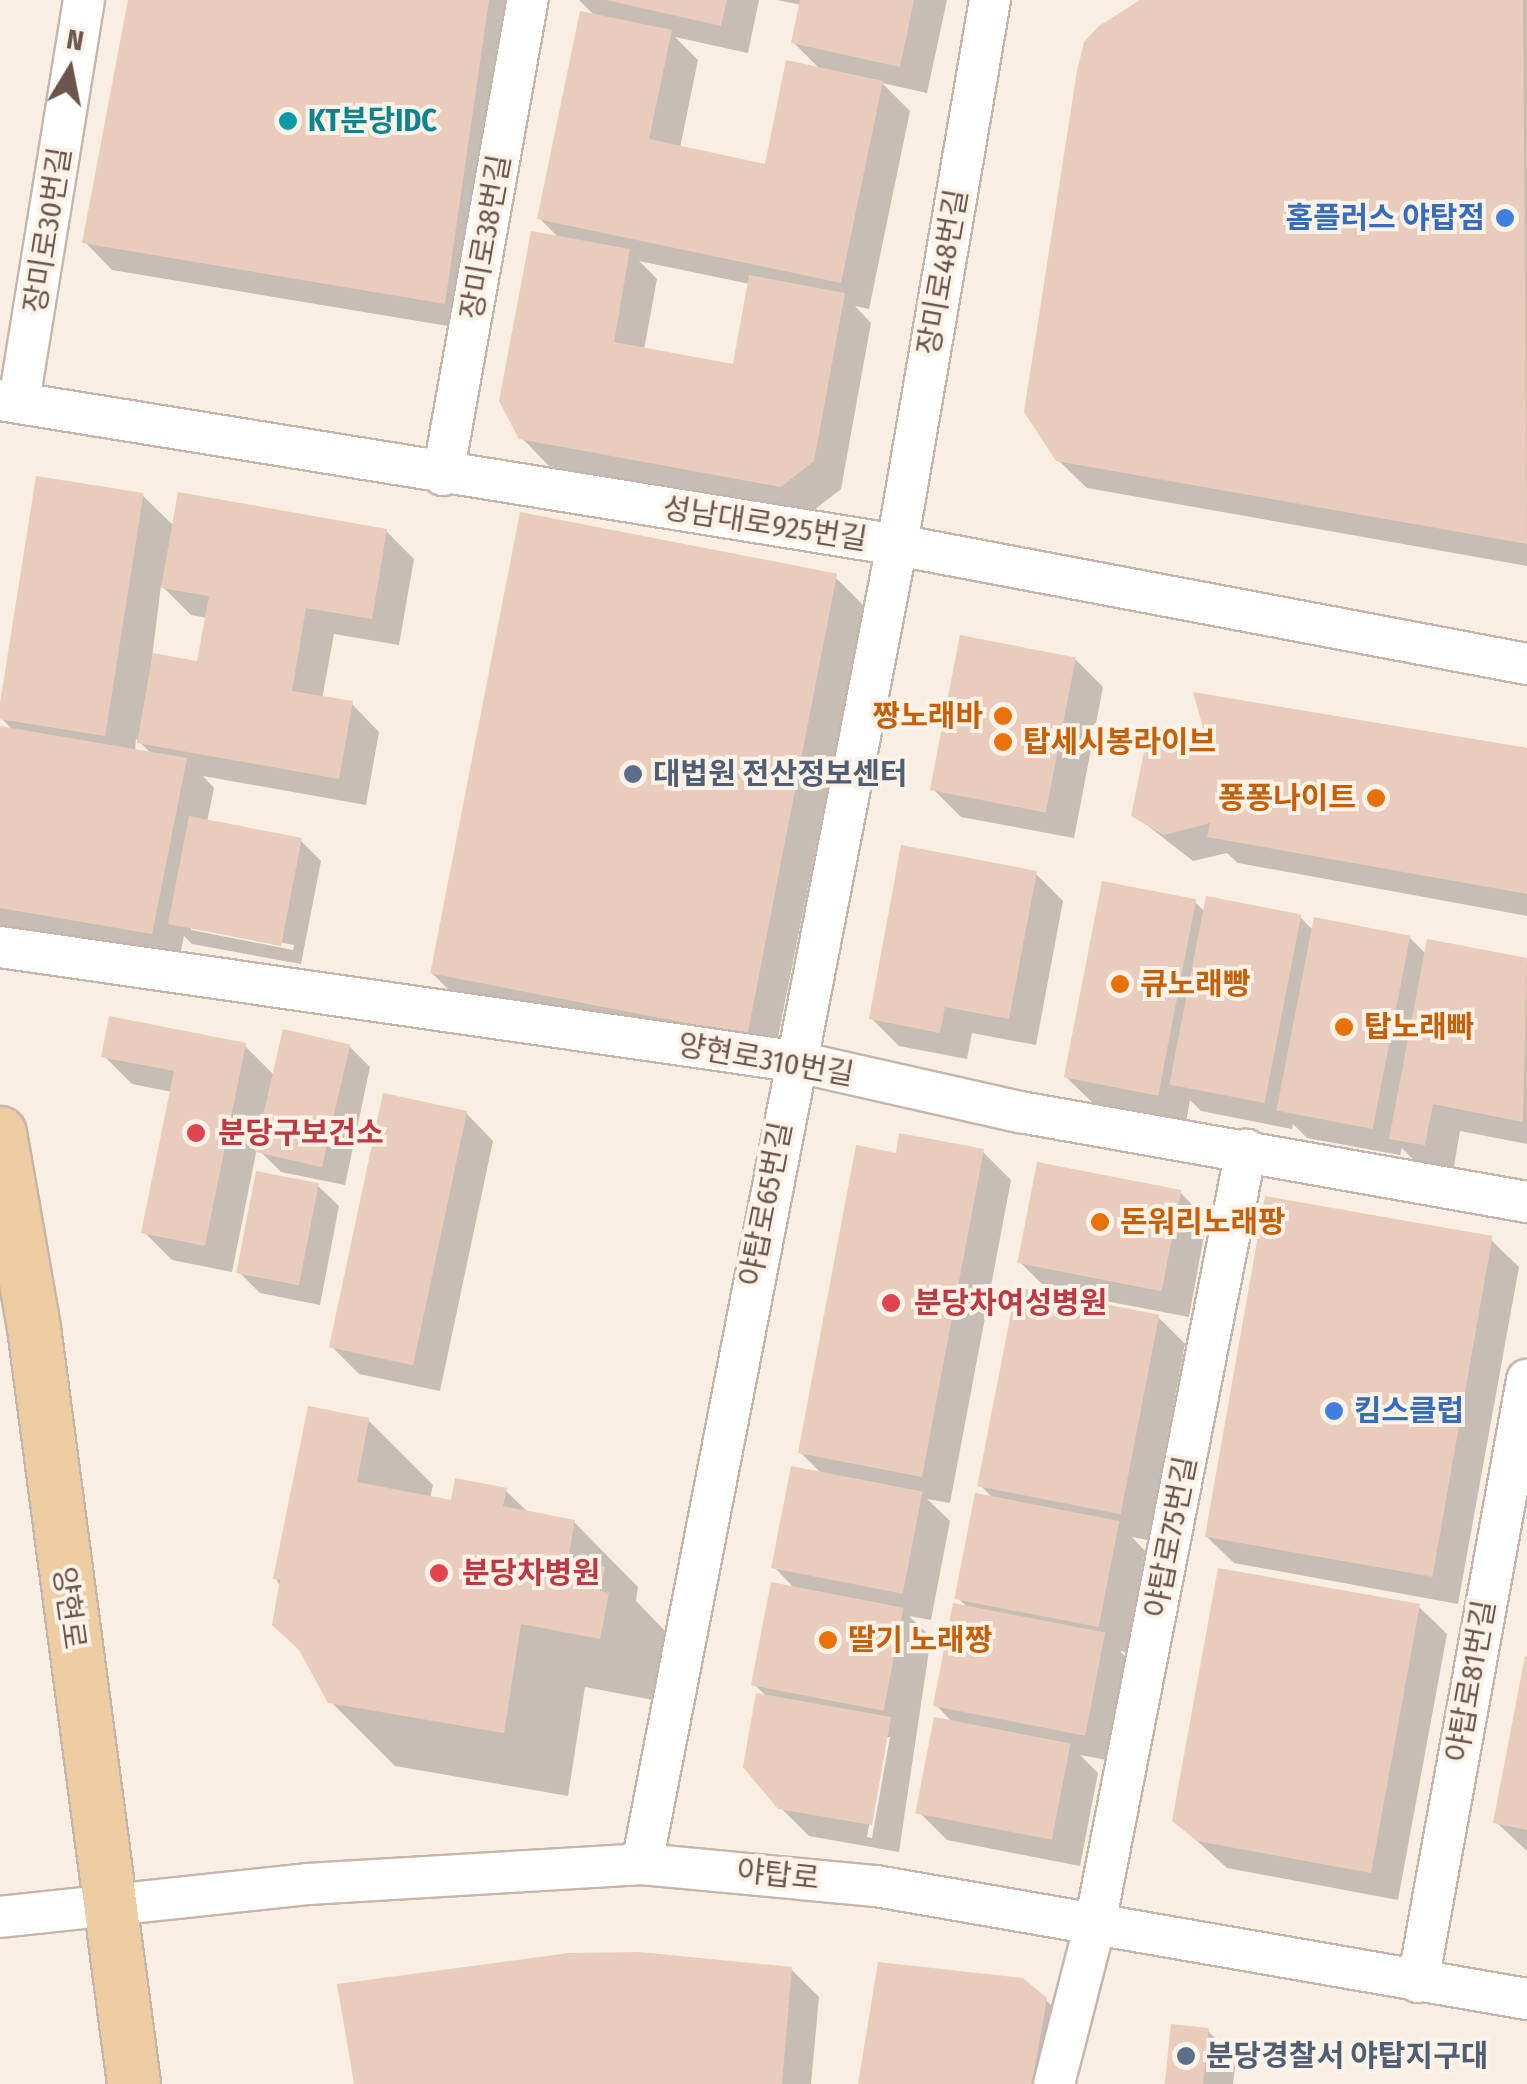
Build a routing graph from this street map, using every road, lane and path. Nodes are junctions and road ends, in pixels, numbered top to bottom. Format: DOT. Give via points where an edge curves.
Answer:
graph roads {
  1 [pos="84,0"];
  2 [pos="528,0"];
  3 [pos="990,0"];
  4 [pos="10,400"];
  5 [pos="443,475"];
  6 [pos="897,545"];
  7 [pos="1527,664"];
  8 [pos="0,948"];
  9 [pos="793,1061"];
  10 [pos="0,1133"];
  11 [pos="1246,1150"];
  12 [pos="1527,1202"];
  13 [pos="1527,1380"];
  14 [pos="642,1864"];
  15 [pos="110,1905"];
  16 [pos="11,1916"];
  17 [pos="1095,1924"];
  18 [pos="1418,1982"];
  19 [pos="1527,1999"];
  20 [pos="134,2084"];
  21 [pos="1054,2084"];
  1 -- 4 [label="street, 장미로30번길"];
  2 -- 5 [label="street, 장미로38번길"];
  3 -- 6 [label="street, 장미로48번길"];
  4 -- 5 [label="street, 성남대로925번길"];
  5 -- 6 [label="street, 성남대로925번길"];
  6 -- 7 [label="street, 성남대로925번길"];
  6 -- 9 [label="street, 야탑로65번길"];
  8 -- 9 [label="street, 양현로310번길"];
  9 -- 11 [label="street, 양현로310번길" via="1020,1112"];
  9 -- 14 [label="street, 야탑로65번길"];
  10 -- 15 [label="main road, 양현로" via="34,1328"];
  11 -- 12 [label="street, 양현로310번길"];
  11 -- 17 [label="street, 야탑로75번길"];
  13 -- 18 [label="street, 야탑로81번길"];
  14 -- 15 [label="street, 야탑로" via="308,1884"];
  14 -- 17 [label="street, 야탑로" via="858,1884"];
  15 -- 16 [label="street, 야탑로"];
  15 -- 20 [label="main road, 양현로"];
  17 -- 18 [label="street, 야탑로"];
  17 -- 21 [label="street, 야탑로75번길"];
  18 -- 19 [label="street, 야탑로"];
}
